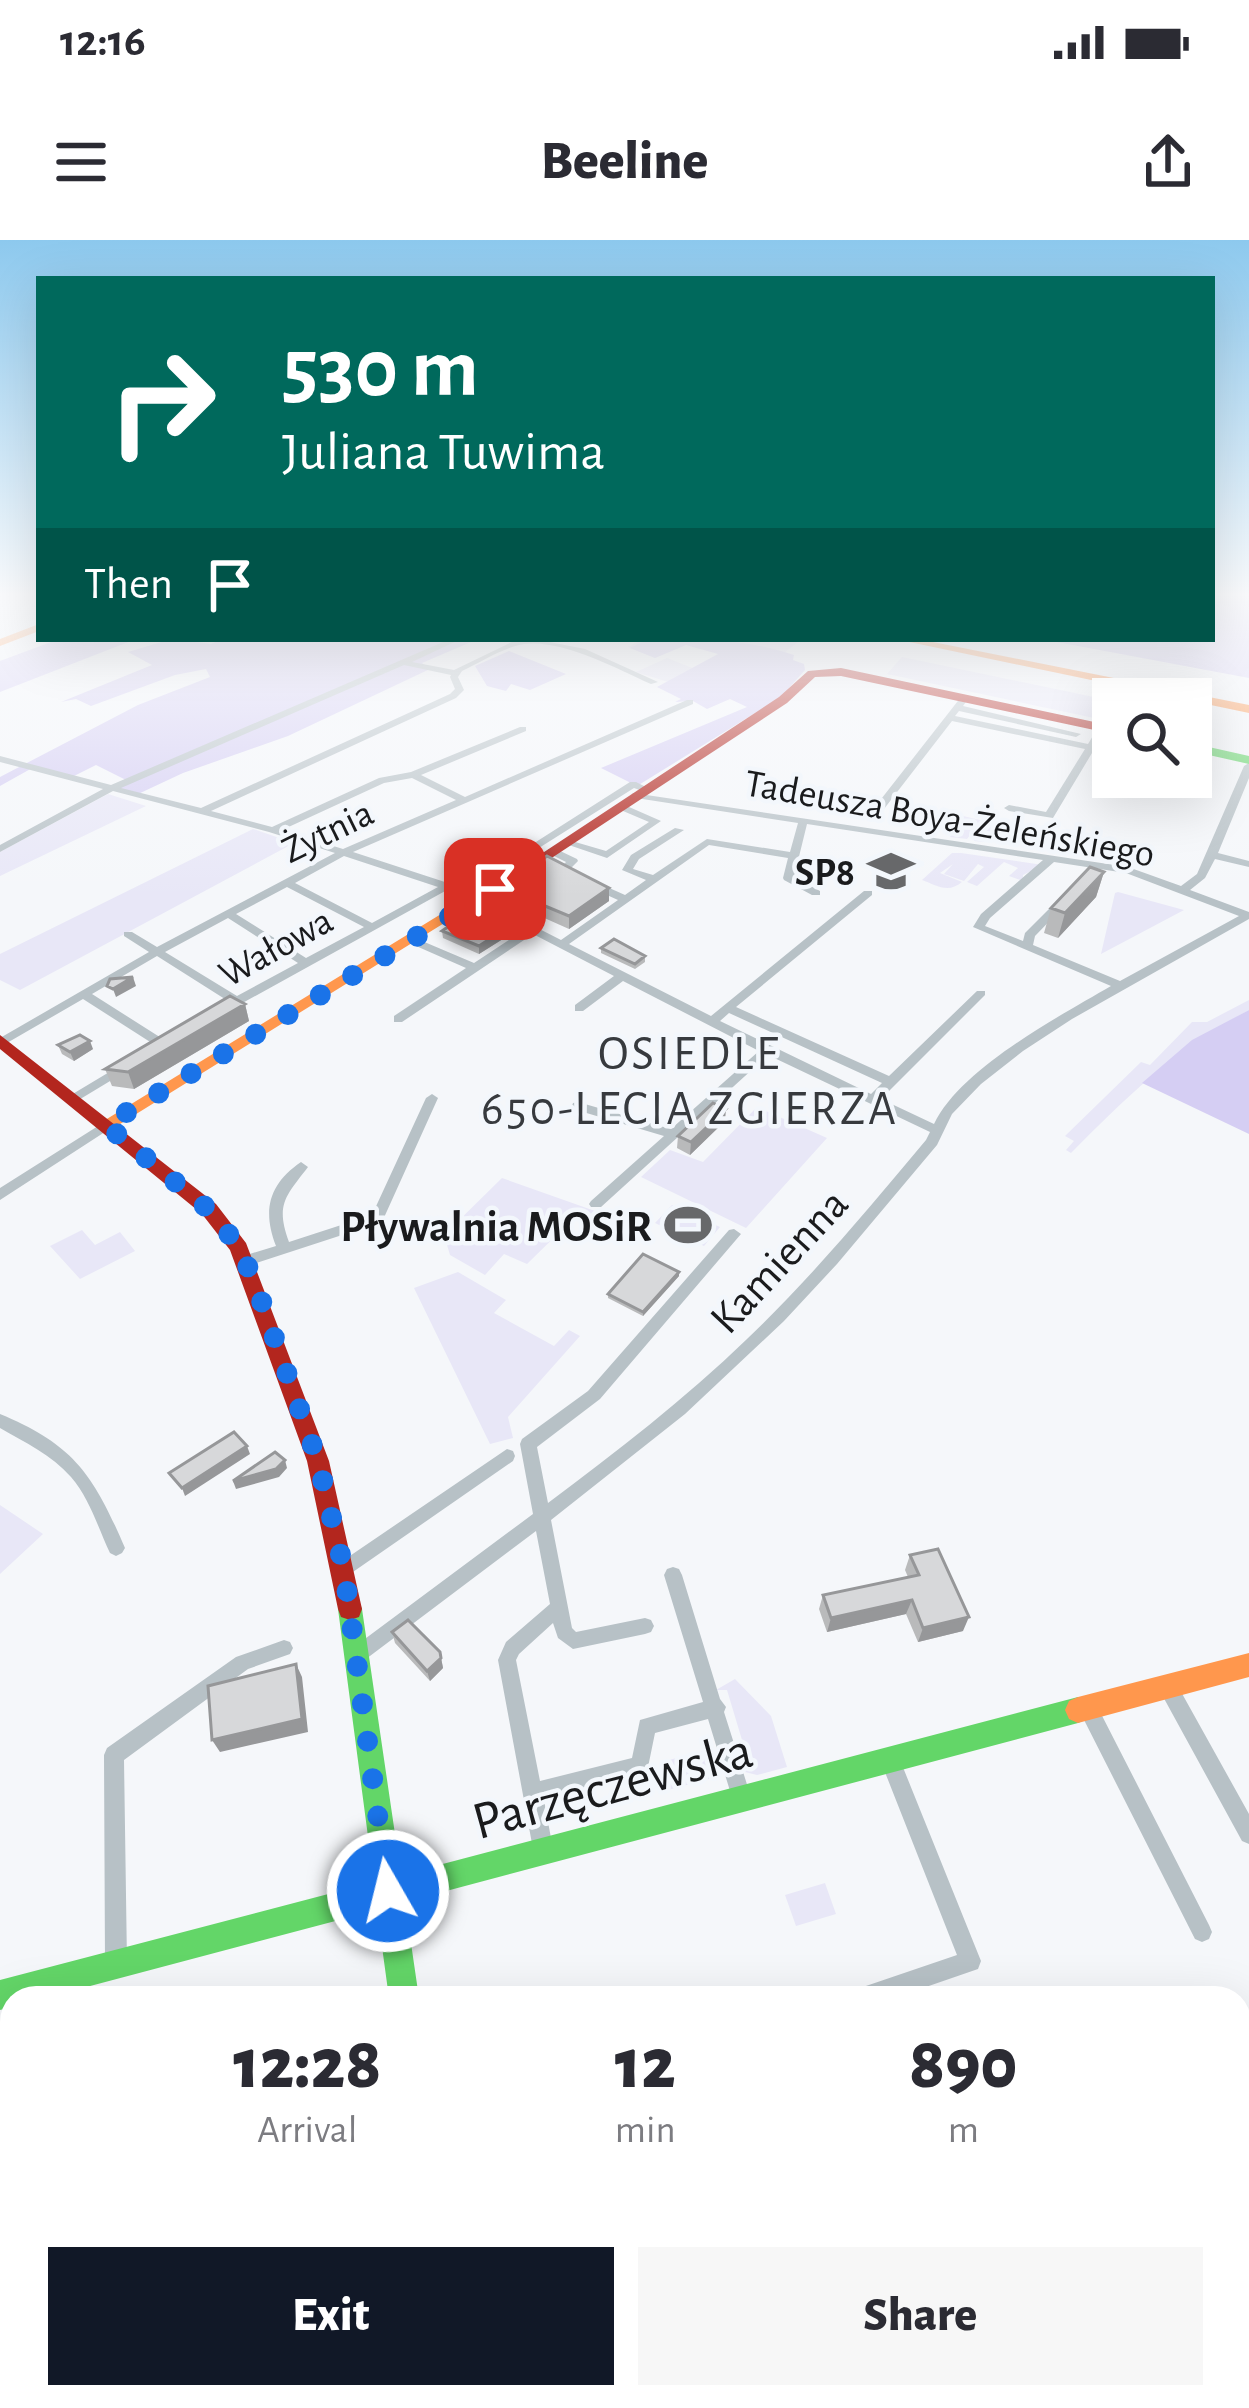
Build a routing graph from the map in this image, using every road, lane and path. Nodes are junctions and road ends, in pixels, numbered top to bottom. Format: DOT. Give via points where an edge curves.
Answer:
graph roads {
  1 [pos="331,694"];
  2 [pos="455,694"];
  3 [pos="789,694"];
  4 [pos="914,694"];
  5 [pos="1196,694"];
  6 [pos="1203,694"];
  7 [pos="690,702"];
  8 [pos="1249,704"];
  9 [pos="958,708"];
  10 [pos="523,729"];
  11 [pos="1092,734"];
  12 [pos="1092,749"];
  13 [pos="1212,755"];
  14 [pos="0,759"];
  15 [pos="1247,769"];
  16 [pos="413,775"];
  17 [pos="112,788"];
  18 [pos="634,797"];
  19 [pos="464,800"];
  20 [pos="1009,808"];
  21 [pos="848,810"];
  22 [pos="200,812"];
  23 [pos="803,822"];
  24 [pos="273,830"];
  25 [pos="679,830"];
  26 [pos="558,847"];
  27 [pos="0,849"];
  28 [pos="341,854"];
  29 [pos="1212,855"];
  30 [pos="794,856"];
  31 [pos="1050,860"];
  32 [pos="1249,864"];
  33 [pos="507,872"];
  34 [pos="654,879"];
  35 [pos="287,883"];
  36 [pos="447,886"];
  37 [pos="478,890"];
  38 [pos="1183,890"];
  39 [pos="816,893"];
  40 [pos="868,893"];
  41 [pos="1070,894"];
  42 [pos="626,898"];
  43 [pos="228,914"];
  44 [pos="1247,916"];
  45 [pos="372,927"];
  46 [pos="532,930"];
  47 [pos="128,934"];
  48 [pos="411,940"];
  49 [pos="561,945"];
  50 [pos="1028,945"];
  51 [pos="156,952"];
  52 [pos="304,962"];
  53 [pos="475,968"];
  54 [pos="621,977"];
  55 [pos="1122,986"];
  56 [pos="981,993"];
  57 [pos="83,994"];
  58 [pos="237,1001"];
  59 [pos="579,1008"];
  60 [pos="730,1009"];
  61 [pos="218,1012"];
  62 [pos="398,1019"];
  63 [pos="711,1022"];
  64 [pos="181,1034"];
  65 [pos="1,1041"];
  66 [pos="162,1044"];
  67 [pos="767,1051"];
  68 [pos="891,1082"];
  69 [pos="72,1098"];
  70 [pos="432,1098"];
  71 [pos="872,1100"];
  72 [pos="578,1106"];
  73 [pos="106,1125"];
  74 [pos="934,1129"];
  75 [pos="674,1134"];
  76 [pos="301,1167"];
  77 [pos="0,1195"];
  78 [pos="596,1204"];
  79 [pos="734,1234"];
  80 [pos="284,1249"];
  81 [pos="245,1261"];
  82 [pos="0,1420"];
  83 [pos="508,1456"];
  84 [pos="542,1520"];
  85 [pos="116,1548"];
  86 [pos="344,1569"];
  87 [pos="673,1575"];
  88 [pos="559,1607"];
  89 [pos="645,1626"];
  90 [pos="284,1648"];
  91 [pos="356,1657"];
  92 [pos="1249,1665"];
  93 [pos="1168,1687"];
  94 [pos="716,1707"];
  95 [pos="1088,1708"];
  96 [pos="889,1757"];
  97 [pos="533,1793"];
  98 [pos="740,1797"];
  99 [pos="1249,1834"];
  100 [pos="543,1849"];
  101 [pos="388,1891"];
  102 [pos="1202,1932"];
  103 [pos="116,1963"];
  104 [pos="33,1986"];
  105 [pos="402,1986"];
  106 [pos="898,1986"];
  1 -- 17 [label="street"];
  2 -- 22 [label="street"];
  3 -- 18 [label="main road"];
  4 -- 9 [label="main road"];
  5 -- 8 [label="main road"];
  6 -- 8 [label="main road"];
  7 -- 19 [label="street, Żytnia"];
  9 -- 11 [label="main road"];
  9 -- 21 [label="street" via="873,816"];
  10 -- 16 [label="street"];
  12 -- 20 [label="street" via="1049,816"];
  13 -- 15 [label="main road"];
  14 -- 17 [label="street"];
  15 -- 29 [label="street"];
  16 -- 19 [label="street"];
  16 -- 24 [label="street" via="382,780"];
  17 -- 22 [label="street"];
  17 -- 27 [label="street"];
  18 -- 23 [label="street, Tadeusza Boya-Żeleńskiego"];
  18 -- 26 [label="main road"];
  18 -- 26 [label="street" via="656,821 607,855"];
  18 -- 33 [label="street" via="633,784"];
  19 -- 28 [label="street, Żytnia"];
  22 -- 24 [label="street"];
  23 -- 30 [label="street"];
  23 -- 31 [label="street, Tadeusza Boya-Żeleńskiego"];
  24 -- 28 [label="street"];
  25 -- 34 [label="street" via="627,870"];
  26 -- 33 [label="main road"];
  26 -- 42 [label="street" via="573,861 562,871"];
  28 -- 35 [label="street, Żytnia"];
  28 -- 36 [label="street"];
  29 -- 32 [label="street"];
  29 -- 38 [label="street"];
  30 -- 34 [label="street" via="707,842"];
  30 -- 39 [label="street" via="788,878"];
  31 -- 38 [label="street, Tadeusza Boya-Żeleńskiego" via="1136,872"];
  31 -- 50 [label="street" via="979,925"];
  33 -- 37 [label="main road"];
  34 -- 42 [label="street"];
  35 -- 43 [label="street, Żytnia"];
  35 -- 45 [label="street"];
  36 -- 37 [label="street"];
  36 -- 45 [label="street, Wałowa"];
  37 -- 46 [label="street"];
  37 -- 48 [label="main road"];
  38 -- 44 [label="street, Tadeusza Boya-Żeleńskiego"];
  40 -- 60 [label="street"];
  41 -- 50 [label="street"];
  42 -- 49 [label="street"];
  43 -- 51 [label="street, Żytnia"];
  43 -- 52 [label="street"];
  44 -- 55 [label="street, Kamienna"];
  45 -- 52 [label="street, Wałowa"];
  46 -- 49 [label="street"];
  46 -- 53 [label="street"];
  47 -- 51 [label="street"];
  48 -- 53 [label="street"];
  48 -- 73 [label="main road"];
  49 -- 54 [label="street"];
  50 -- 55 [label="street"];
  51 -- 57 [label="street, Żytnia"];
  51 -- 58 [label="street"];
  52 -- 58 [label="street, Wałowa"];
  53 -- 62 [label="street"];
  54 -- 59 [label="street"];
  54 -- 63 [label="street"];
  55 -- 74 [label="street, Kamienna" via="1004,1059"];
  56 -- 68 [label="street"];
  57 -- 65 [label="street, Żytnia"];
  57 -- 66 [label="street"];
  58 -- 61 [label="street, Wałowa"];
  60 -- 63 [label="street"];
  60 -- 68 [label="street"];
  63 -- 67 [label="street"];
  64 -- 66 [label="street, Wałowa"];
  65 -- 69 [label="main road"];
  66 -- 69 [label="street, Wałowa"];
  67 -- 71 [label="street"];
  67 -- 75 [label="street"];
  68 -- 71 [label="street"];
  69 -- 73 [label="main road"];
  70 -- 80 [label="street" via="377,1217"];
  71 -- 74 [label="street"];
  72 -- 75 [label="street"];
  73 -- 77 [label="street"];
  73 -- 81 [label="main road" via="209,1209"];
  74 -- 84 [label="street, Kamienna" via="932,1142 805,1292 681,1408"];
  75 -- 78 [label="street"];
  76 -- 80 [label="street" via="274,1205"];
  79 -- 84 [label="street" via="593,1395 528,1444"];
  80 -- 81 [label="street"];
  81 -- 86 [label="main road" via="318,1461"];
  82 -- 85 [label="street" via="76,1466"];
  83 -- 86 [label="street"];
  84 -- 88 [label="street"];
  84 -- 91 [label="street, Kamienna"];
  86 -- 91 [label="main road"];
  87 -- 94 [label="street"];
  88 -- 89 [label="street" via="573,1641"];
  88 -- 97 [label="street" via="507,1656"];
  90 -- 103 [label="street" via="242,1663 114,1755"];
  91 -- 101 [label="main road"];
  92 -- 93 [label="main road, Parzęczewska"];
  93 -- 95 [label="main road, Parzęczewska"];
  93 -- 99 [label="street"];
  94 -- 97 [label="street" via="647,1726 640,1766"];
  94 -- 98 [label="street"];
  95 -- 96 [label="main road, Parzęczewska"];
  95 -- 102 [label="street"];
  96 -- 98 [label="main road, Parzęczewska"];
  96 -- 106 [label="street" via="970,1961"];
  97 -- 100 [label="street"];
  98 -- 100 [label="main road, Parzęczewska"];
  100 -- 101 [label="main road, Parzęczewska"];
  101 -- 103 [label="main road, Parzęczewska"];
  101 -- 105 [label="main road"];
  103 -- 104 [label="main road, Parzęczewska"];
}
